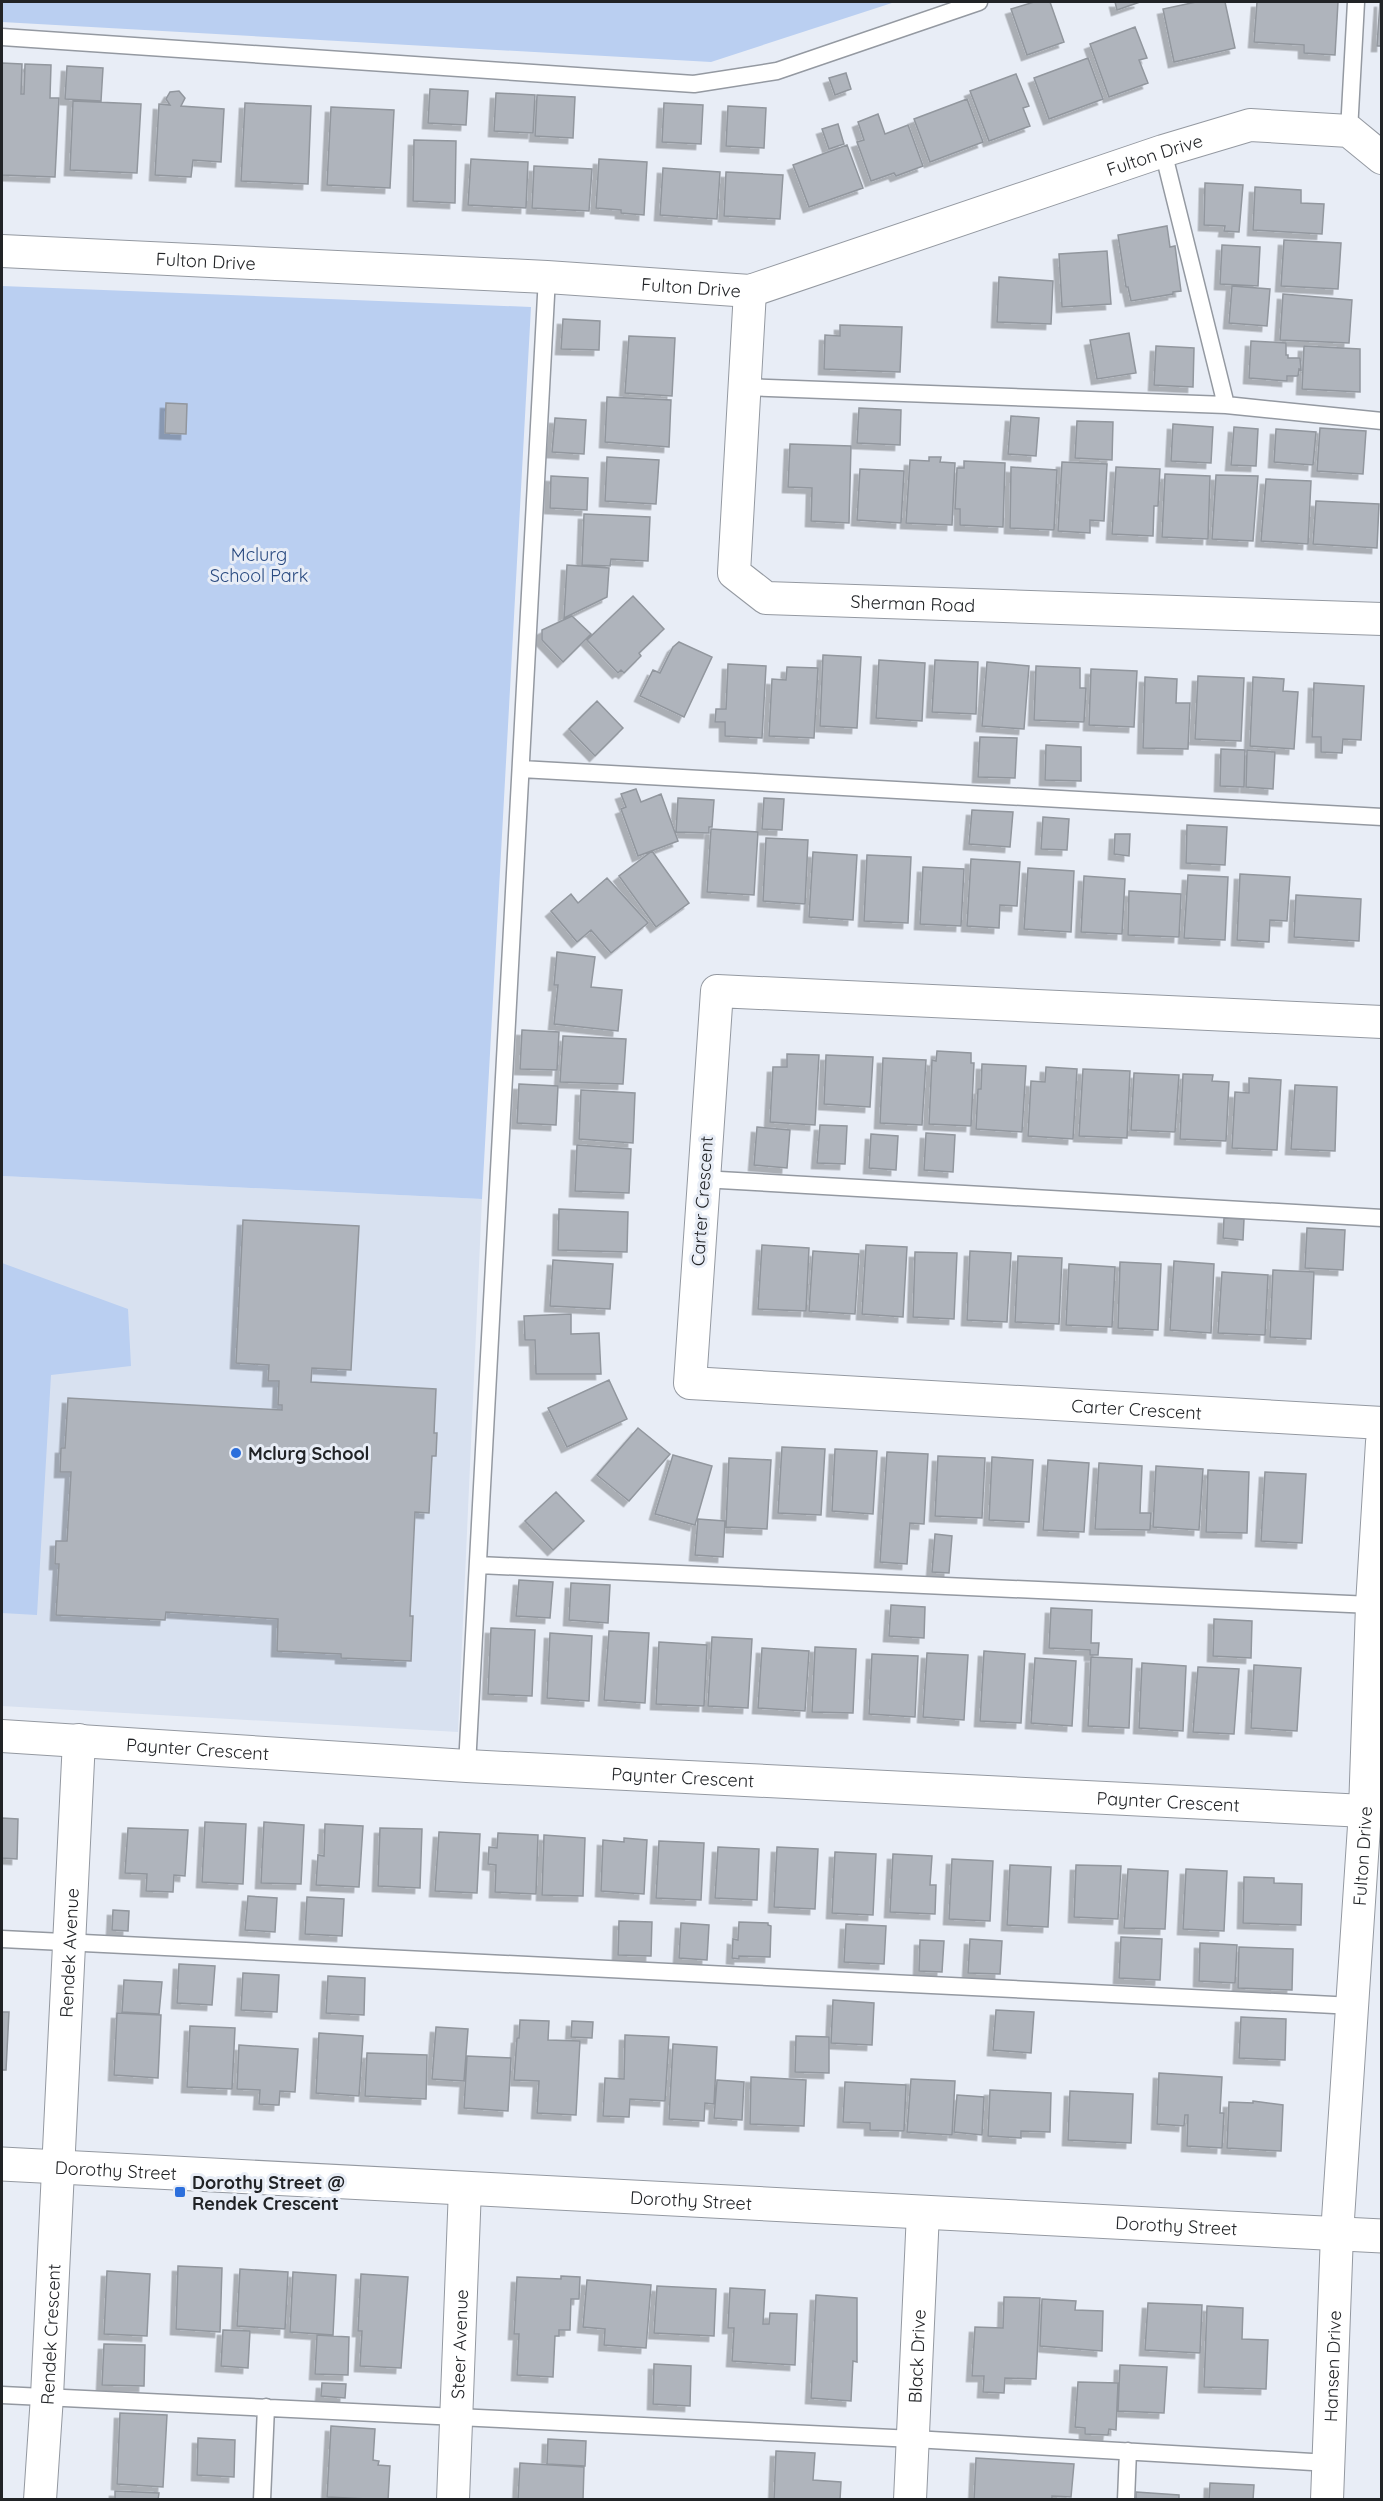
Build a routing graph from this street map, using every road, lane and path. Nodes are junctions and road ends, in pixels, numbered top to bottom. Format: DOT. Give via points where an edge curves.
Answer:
graph roads {
  1 [pos="979,2"];
  2 [pos="1356,2"];
  3 [pos="2,37"];
  4 [pos="1349,131"];
  5 [pos="1163,151"];
  6 [pos="1382,158"];
  7 [pos="2,252"];
  8 [pos="547,277"];
  9 [pos="750,291"];
  10 [pos="746,387"];
  11 [pos="1226,405"];
  12 [pos="1382,422"];
  13 [pos="1382,619"];
  14 [pos="521,769"];
  15 [pos="1382,817"];
  16 [pos="1382,1022"];
  17 [pos="702,1179"];
  18 [pos="1382,1218"];
  19 [pos="1382,1424"];
  20 [pos="1382,1442"];
  21 [pos="478,1565"];
  22 [pos="1372,1605"];
  23 [pos="2,1736"];
  24 [pos="79,1740"];
  25 [pos="467,1766"];
  26 [pos="1365,1810"];
  27 [pos="2,1939"];
  28 [pos="69,1942"];
  29 [pos="1354,2006"];
  30 [pos="2,2164"];
  31 [pos="58,2167"];
  32 [pos="465,2188"];
  33 [pos="922,2212"];
  34 [pos="1337,2234"];
  35 [pos="1382,2236"];
  36 [pos="2,2395"];
  37 [pos="47,2396"];
  38 [pos="266,2407"];
  39 [pos="457,2418"];
  40 [pos="914,2439"];
  41 [pos="1128,2451"];
  42 [pos="1329,2463"];
  43 [pos="40,2499"];
  44 [pos="262,2499"];
  45 [pos="453,2499"];
  46 [pos="910,2499"];
  47 [pos="1126,2499"];
  48 [pos="1326,2499"];
  1 -- 3 [label="lane" via="777,71 694,84"];
  2 -- 4 [label="lane"];
  4 -- 5 [label="street, Fulton Drive" via="1250,125"];
  4 -- 6 [label="street"];
  5 -- 9 [label="street, Fulton Drive"];
  5 -- 11 [label="lane"];
  7 -- 8 [label="street, Fulton Drive"];
  8 -- 9 [label="street, Fulton Drive"];
  8 -- 14 [label="lane"];
  9 -- 10 [label="street, Sherman Road"];
  10 -- 11 [label="lane"];
  10 -- 13 [label="street, Sherman Road" via="734,573 766,597"];
  11 -- 12 [label="lane"];
  14 -- 15 [label="lane"];
  14 -- 21 [label="lane"];
  16 -- 17 [label="street, Carter Crescent" via="717,992"];
  17 -- 18 [label="lane"];
  17 -- 19 [label="street, Carter Crescent" via="690,1383"];
  20 -- 22 [label="street, Fulton Drive"];
  21 -- 22 [label="lane"];
  21 -- 25 [label="lane"];
  22 -- 26 [label="street, Fulton Drive"];
  23 -- 24 [label="street, Paynter Crescent"];
  24 -- 25 [label="street, Paynter Crescent"];
  24 -- 28 [label="street, Rendek Avenue"];
  25 -- 26 [label="street, Paynter Crescent"];
  26 -- 29 [label="street, Fulton Drive"];
  27 -- 28 [label="lane"];
  28 -- 29 [label="lane"];
  28 -- 31 [label="street, Rendek Avenue"];
  29 -- 34 [label="street, Fulton Drive"];
  30 -- 31 [label="street, Dorothy Street"];
  31 -- 32 [label="street, Dorothy Street"];
  31 -- 37 [label="street, Rendek Crescent"];
  32 -- 33 [label="street, Dorothy Street"];
  32 -- 39 [label="street, Steer Avenue"];
  33 -- 34 [label="street, Dorothy Street"];
  33 -- 40 [label="street, Black Drive"];
  34 -- 35 [label="street, Dorothy Street"];
  34 -- 42 [label="street, Hansen Drive"];
  36 -- 37 [label="lane"];
  37 -- 38 [label="lane"];
  37 -- 43 [label="street, Rendek Crescent"];
  38 -- 39 [label="lane"];
  38 -- 44 [label="lane"];
  39 -- 40 [label="lane"];
  39 -- 45 [label="street, Steer Avenue"];
  40 -- 41 [label="lane"];
  40 -- 46 [label="street, Black Drive"];
  41 -- 42 [label="lane"];
  41 -- 47 [label="lane"];
  42 -- 48 [label="street, Hansen Drive"];
}
